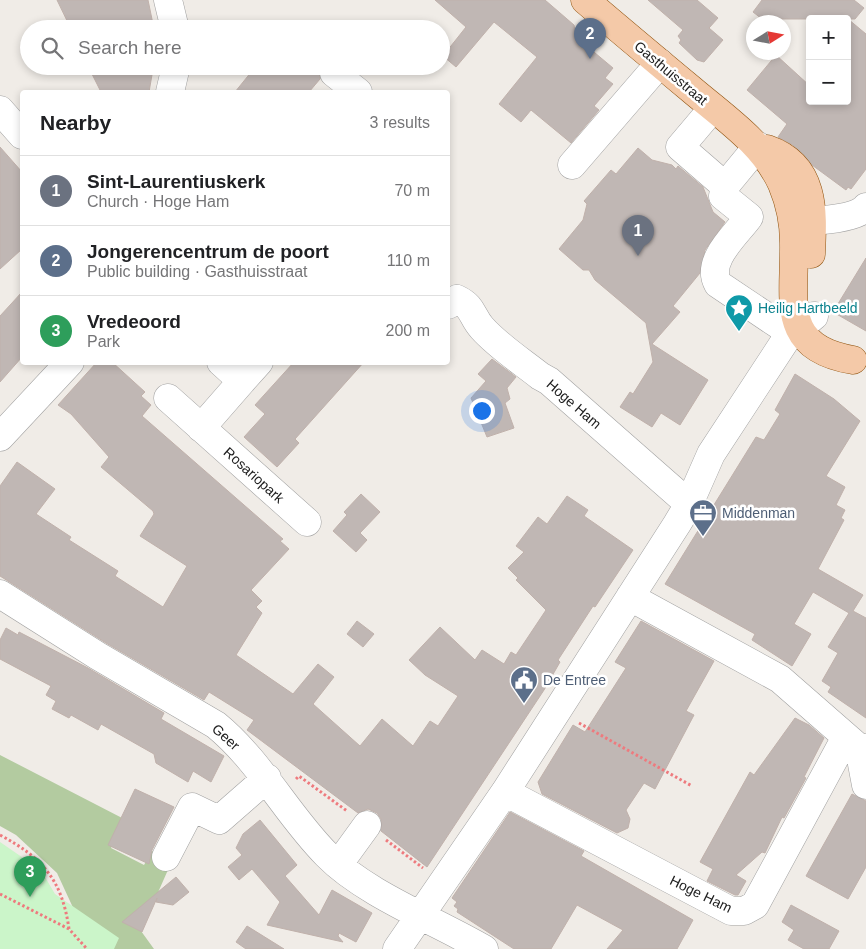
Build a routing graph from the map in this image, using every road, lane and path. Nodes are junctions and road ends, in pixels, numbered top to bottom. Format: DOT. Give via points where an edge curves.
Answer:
graph roads {
  1 [pos="168,0"];
  2 [pos="585,0"];
  3 [pos="173,20"];
  4 [pos="660,64"];
  5 [pos="174,75"];
  6 [pos="337,75"];
  7 [pos="170,90"];
  8 [pos="355,90"];
  9 [pos="713,108"];
  10 [pos="0,110"];
  11 [pos="20,132"];
  12 [pos="758,146"];
  13 [pos="572,165"];
  14 [pos="725,186"];
  15 [pos="866,207"];
  16 [pos="803,221"];
  17 [pos="456,303"];
  18 [pos="807,322"];
  19 [pos="859,363"];
  20 [pos="67,365"];
  21 [pos="230,365"];
  22 [pos="251,372"];
  23 [pos="168,398"];
  24 [pos="201,428"];
  25 [pos="0,437"];
  26 [pos="689,504"];
  27 [pos="307,522"];
  28 [pos="0,594"];
  29 [pos="630,597"];
  30 [pos="557,710"];
  31 [pos="857,744"];
  32 [pos="266,778"];
  33 [pos="866,785"];
  34 [pos="692,786"];
  35 [pos="505,792"];
  36 [pos="367,825"];
  37 [pos="0,834"];
  38 [pos="166,857"];
  39 [pos="338,865"];
  40 [pos="0,894"];
  41 [pos="422,915"];
  42 [pos="69,929"];
  43 [pos="87,949"];
  44 [pos="397,949"];
  45 [pos="484,949"];
  1 -- 3 [label="street"];
  2 -- 4 [label="main road, Gasthuisstraat"];
  4 -- 9 [label="main road, Gasthuisstraat"];
  4 -- 13 [label="street"];
  5 -- 7 [label="street"];
  6 -- 8 [label="street"];
  9 -- 12 [label="main road, Gasthuisstraat"];
  9 -- 14 [label="street" via="680,147"];
  10 -- 11 [label="street"];
  12 -- 14 [label="street"];
  12 -- 16 [label="main road, Gasthuisstraat" via="771,150 800,173 808,189"];
  14 -- 18 [label="street" via="723,196 749,217 716,261 714,277 718,284 779,324"];
  15 -- 16 [label="street" via="864,211 846,217"];
  16 -- 18 [label="main road" via="810,276"];
  17 -- 26 [label="street, Hoge Ham" via="472,309 480,327 549,381"];
  18 -- 19 [label="main road" via="825,333"];
  18 -- 26 [label="street" via="787,338 711,454"];
  20 -- 25 [label="street"];
  21 -- 22 [label="street"];
  22 -- 24 [label="street"];
  23 -- 24 [label="street, Rosariopark"];
  24 -- 27 [label="street, Rosariopark"];
  26 -- 29 [label="street"];
  28 -- 32 [label="street, Geer" via="216,725"];
  29 -- 30 [label="street"];
  29 -- 31 [label="street" via="780,679"];
  30 -- 34 [label="path"];
  30 -- 35 [label="street"];
  31 -- 33 [label="street"];
  31 -- 35 [label="street, Hoge Ham" via="755,905 744,911 731,911"];
  32 -- 38 [label="street" via="219,820 192,806"];
  32 -- 39 [label="street, Geer" via="298,823"];
  35 -- 41 [label="street"];
  36 -- 39 [label="street"];
  37 -- 42 [label="path" via="23,847 51,874 65,904"];
  39 -- 41 [label="street, Geer" via="371,888"];
  40 -- 42 [label="path"];
  41 -- 44 [label="street"];
  41 -- 45 [label="street, Geer"];
  42 -- 43 [label="path"];
}
